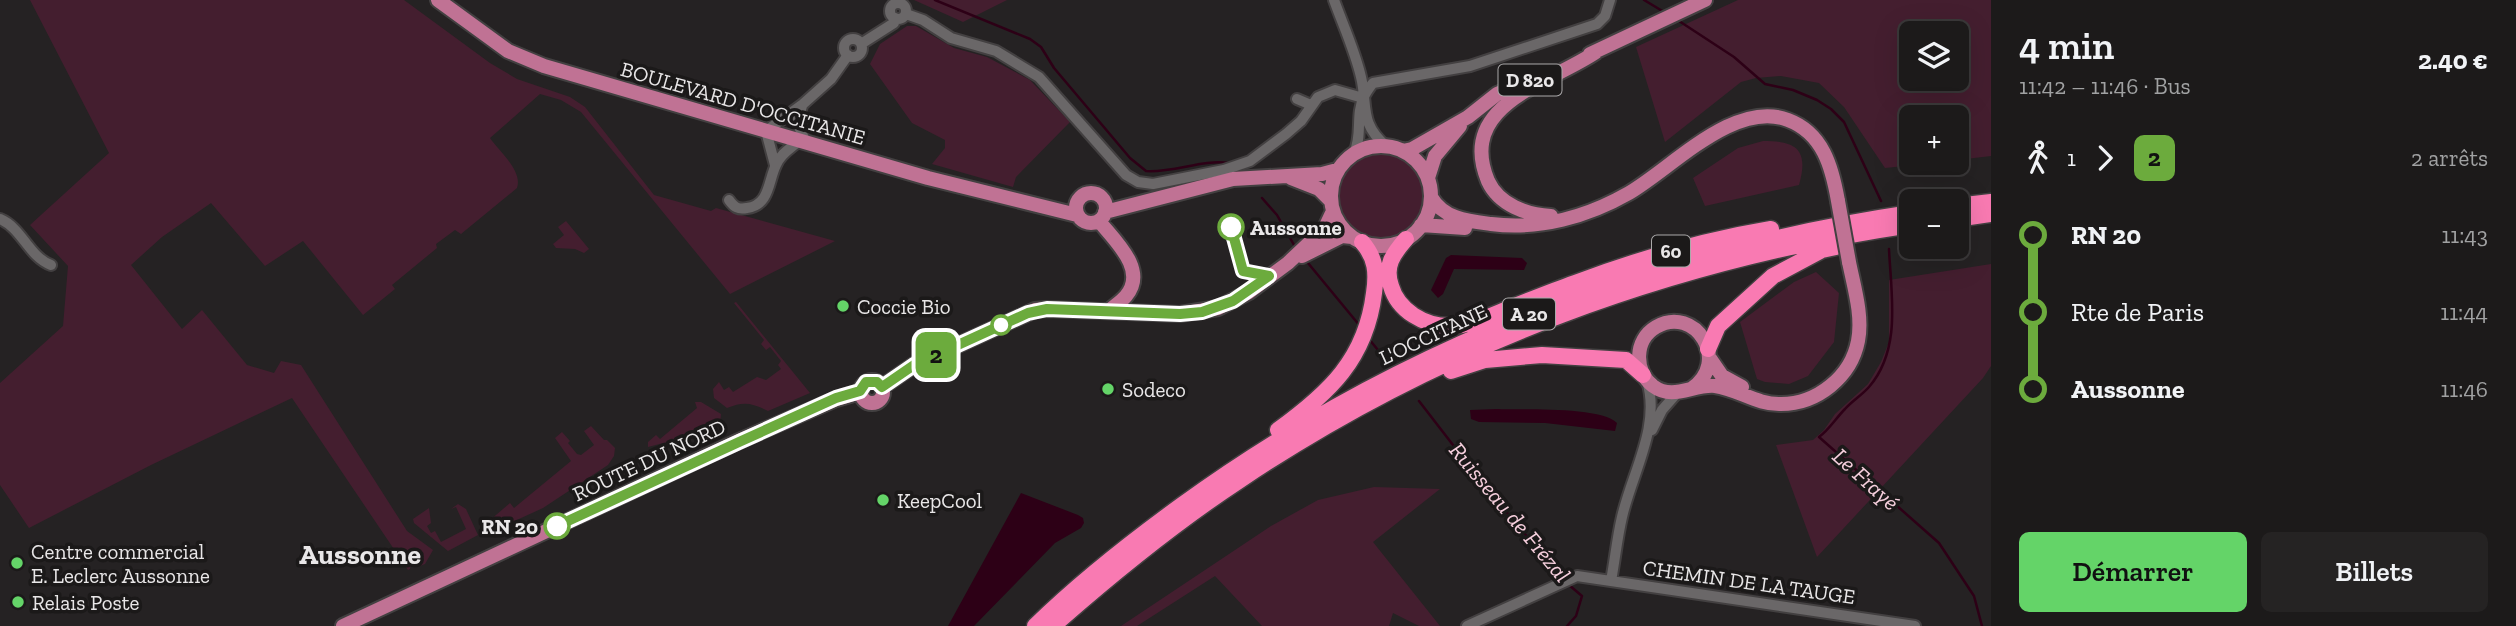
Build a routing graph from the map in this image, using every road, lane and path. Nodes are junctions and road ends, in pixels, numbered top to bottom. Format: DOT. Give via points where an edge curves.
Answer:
graph roads {
  1 [pos="438,0"];
  2 [pos="1334,0"];
  3 [pos="1610,0"];
  4 [pos="1705,0"];
  5 [pos="1596,52"];
  6 [pos="1363,98"];
  7 [pos="1297,99"];
  8 [pos="803,104"];
  9 [pos="1311,105"];
  10 [pos="1468,117"];
  11 [pos="766,131"];
  12 [pos="803,142"];
  13 [pos="1386,146"];
  14 [pos="1403,151"];
  15 [pos="1354,153"];
  16 [pos="775,165"];
  17 [pos="1337,170"];
  18 [pos="1286,177"];
  19 [pos="1428,177"];
  20 [pos="1629,192"];
  21 [pos="1431,197"];
  22 [pos="729,200"];
  23 [pos="1835,202"];
  24 [pos="1991,202"];
  25 [pos="1332,206"];
  26 [pos="1077,209"];
  27 [pos="1102,211"];
  28 [pos="1969,211"];
  29 [pos="1991,214"];
  30 [pos="1899,215"];
  31 [pos="1969,215"];
  32 [pos="1885,217"];
  33 [pos="0,219"];
  34 [pos="1421,225"];
  35 [pos="1899,227"];
  36 [pos="1899,234"];
  37 [pos="1357,239"];
  38 [pos="1406,239"];
  39 [pos="1288,263"];
  40 [pos="1846,263"];
  41 [pos="51,265"];
  42 [pos="1109,310"];
  43 [pos="1709,353"];
  44 [pos="1645,378"];
  45 [pos="1684,391"];
  46 [pos="861,395"];
  47 [pos="1333,422"];
  48 [pos="1644,445"];
  49 [pos="1204,489"];
  50 [pos="1611,581"];
  51 [pos="343,626"];
  52 [pos="362,626"];
  53 [pos="1035,626"];
  54 [pos="1052,626"];
  55 [pos="1467,626"];
  56 [pos="1915,626"];
  1 -- 11 [label="main road, BOULEVARD D'OCCITANIE" via="508,51 544,66"];
  2 -- 6 [label="street" via="1361,78"];
  3 -- 6 [label="street" via="1597,24 1470,66 1373,83"];
  4 -- 5 [label="main road, D 820"];
  5 -- 10 [label="main road, D 820" via="1497,94"];
  5 -- 20 [label="main road" via="1501,107 1482,143 1483,163 1489,183 1505,202 1528,214 1565,214"];
  6 -- 9 [label="street" via="1335,90"];
  6 -- 13 [label="street" via="1366,121"];
  6 -- 15 [label="street"];
  7 -- 9 [label="street"];
  8 -- 9 [label="street" via="849,55 846,42 852,39 861,44 900,16 923,20 951,38 986,47 1028,68 1126,175 1138,182 1172,181 1250,160 1301,121"];
  8 -- 11 [label="street"];
  8 -- 12 [label="street" via="797,122"];
  10 -- 14 [label="main road, D 820"];
  10 -- 19 [label="main road, D 820" via="1435,156"];
  11 -- 12 [label="main road, BOULEVARD D'OCCITANIE"];
  11 -- 16 [label="street"];
  12 -- 16 [label="street"];
  12 -- 26 [label="main road, BOULEVARD D'OCCITANIE" via="987,194"];
  13 -- 14 [label="main road"];
  13 -- 15 [label="main road"];
  14 -- 19 [label="main road"];
  15 -- 17 [label="main road"];
  16 -- 22 [label="street" via="759,204 740,209"];
  17 -- 18 [label="main road, BOULEVARD D'OCCITANIE"];
  17 -- 25 [label="main road"];
  18 -- 25 [label="main road, BOULEVARD D'OCCITANIE" via="1319,189"];
  18 -- 27 [label="main road, BOULEVARD D'OCCITANIE" via="1233,179"];
  19 -- 21 [label="main road"];
  20 -- 21 [label="main road" via="1565,220 1523,225 1456,218 1444,213"];
  20 -- 23 [label="main road" via="1726,127 1765,115 1794,122 1820,143 1828,160"];
  21 -- 34 [label="main road"];
  23 -- 34 [label="main road" via="1814,149 1803,136 1791,128 1765,123 1730,133 1633,199 1590,220 1523,232"];
  23 -- 40 [label="main road"];
  24 -- 28 [label="highway"];
  25 -- 37 [label="main road" via="1340,225"];
  25 -- 39 [label="main road" via="1325,229"];
  26 -- 27 [label="main road, BOULEVARD D'OCCITANIE" via="1086,222"];
  26 -- 27 [label="main road, BOULEVARD D'OCCITANIE" via="1087,193 1097,194"];
  27 -- 42 [label="main road" via="1133,269 1133,284 1126,296"];
  29 -- 31 [label="highway"];
  30 -- 32 [label="highway, L'OCCITANE / A 20"];
  32 -- 38 [label="highway, 60" via="1806,223 1680,248 1477,321 1451,326 1422,320 1409,312 1393,291 1390,262"];
  32 -- 49 [label="highway, L'OCCITANE / A 20" via="1722,251 1600,287 1520,318 1378,383"];
  33 -- 41 [label="street"];
  34 -- 38 [label="main road"];
  35 -- 47 [label="highway, L'OCCITANE / A 20" via="1723,263 1602,300 1453,360"];
  36 -- 43 [label="highway" via="1822,250 1773,276 1718,326"];
  37 -- 38 [label="main road" via="1385,246"];
  37 -- 39 [label="main road" via="1342,236"];
  37 -- 49 [label="highway" via="1373,256 1374,298 1363,339 1347,368 1324,394"];
  39 -- 42 [label="main road" via="1218,308 1180,314"];
  40 -- 43 [label="main road" via="1850,340 1837,369 1824,382 1796,395 1765,395 1723,376"];
  40 -- 45 [label="main road" via="1858,310 1858,341 1848,366 1828,389 1782,404 1754,400 1717,386"];
  42 -- 46 [label="main road" via="1028,313 914,365 882,387 880,401 871,404"];
  43 -- 44 [label="main road" via="1691,327 1665,324 1649,333 1640,349"];
  43 -- 45 [label="main road" via="1705,375"];
  44 -- 45 [label="main road" via="1656,388"];
  44 -- 47 [label="highway" via="1626,360 1613,358 1542,355 1485,360"];
  44 -- 48 [label="street" via="1653,406"];
  45 -- 48 [label="street" via="1662,410"];
  46 -- 51 [label="main road, ROUTE DU NORD" via="836,398"];
  46 -- 52 [label="main road, ROUTE DU NORD"];
  47 -- 54 [label="highway, L'OCCITANE / A 20" via="1165,532"];
  48 -- 50 [label="street" via="1622,517"];
  49 -- 53 [label="highway, L'OCCITANE / A 20" via="1107,563"];
  50 -- 55 [label="street, CHEMIN DE LA TAUGE" via="1573,578"];
  50 -- 56 [label="street, CHEMIN DE LA TAUGE"];
}
